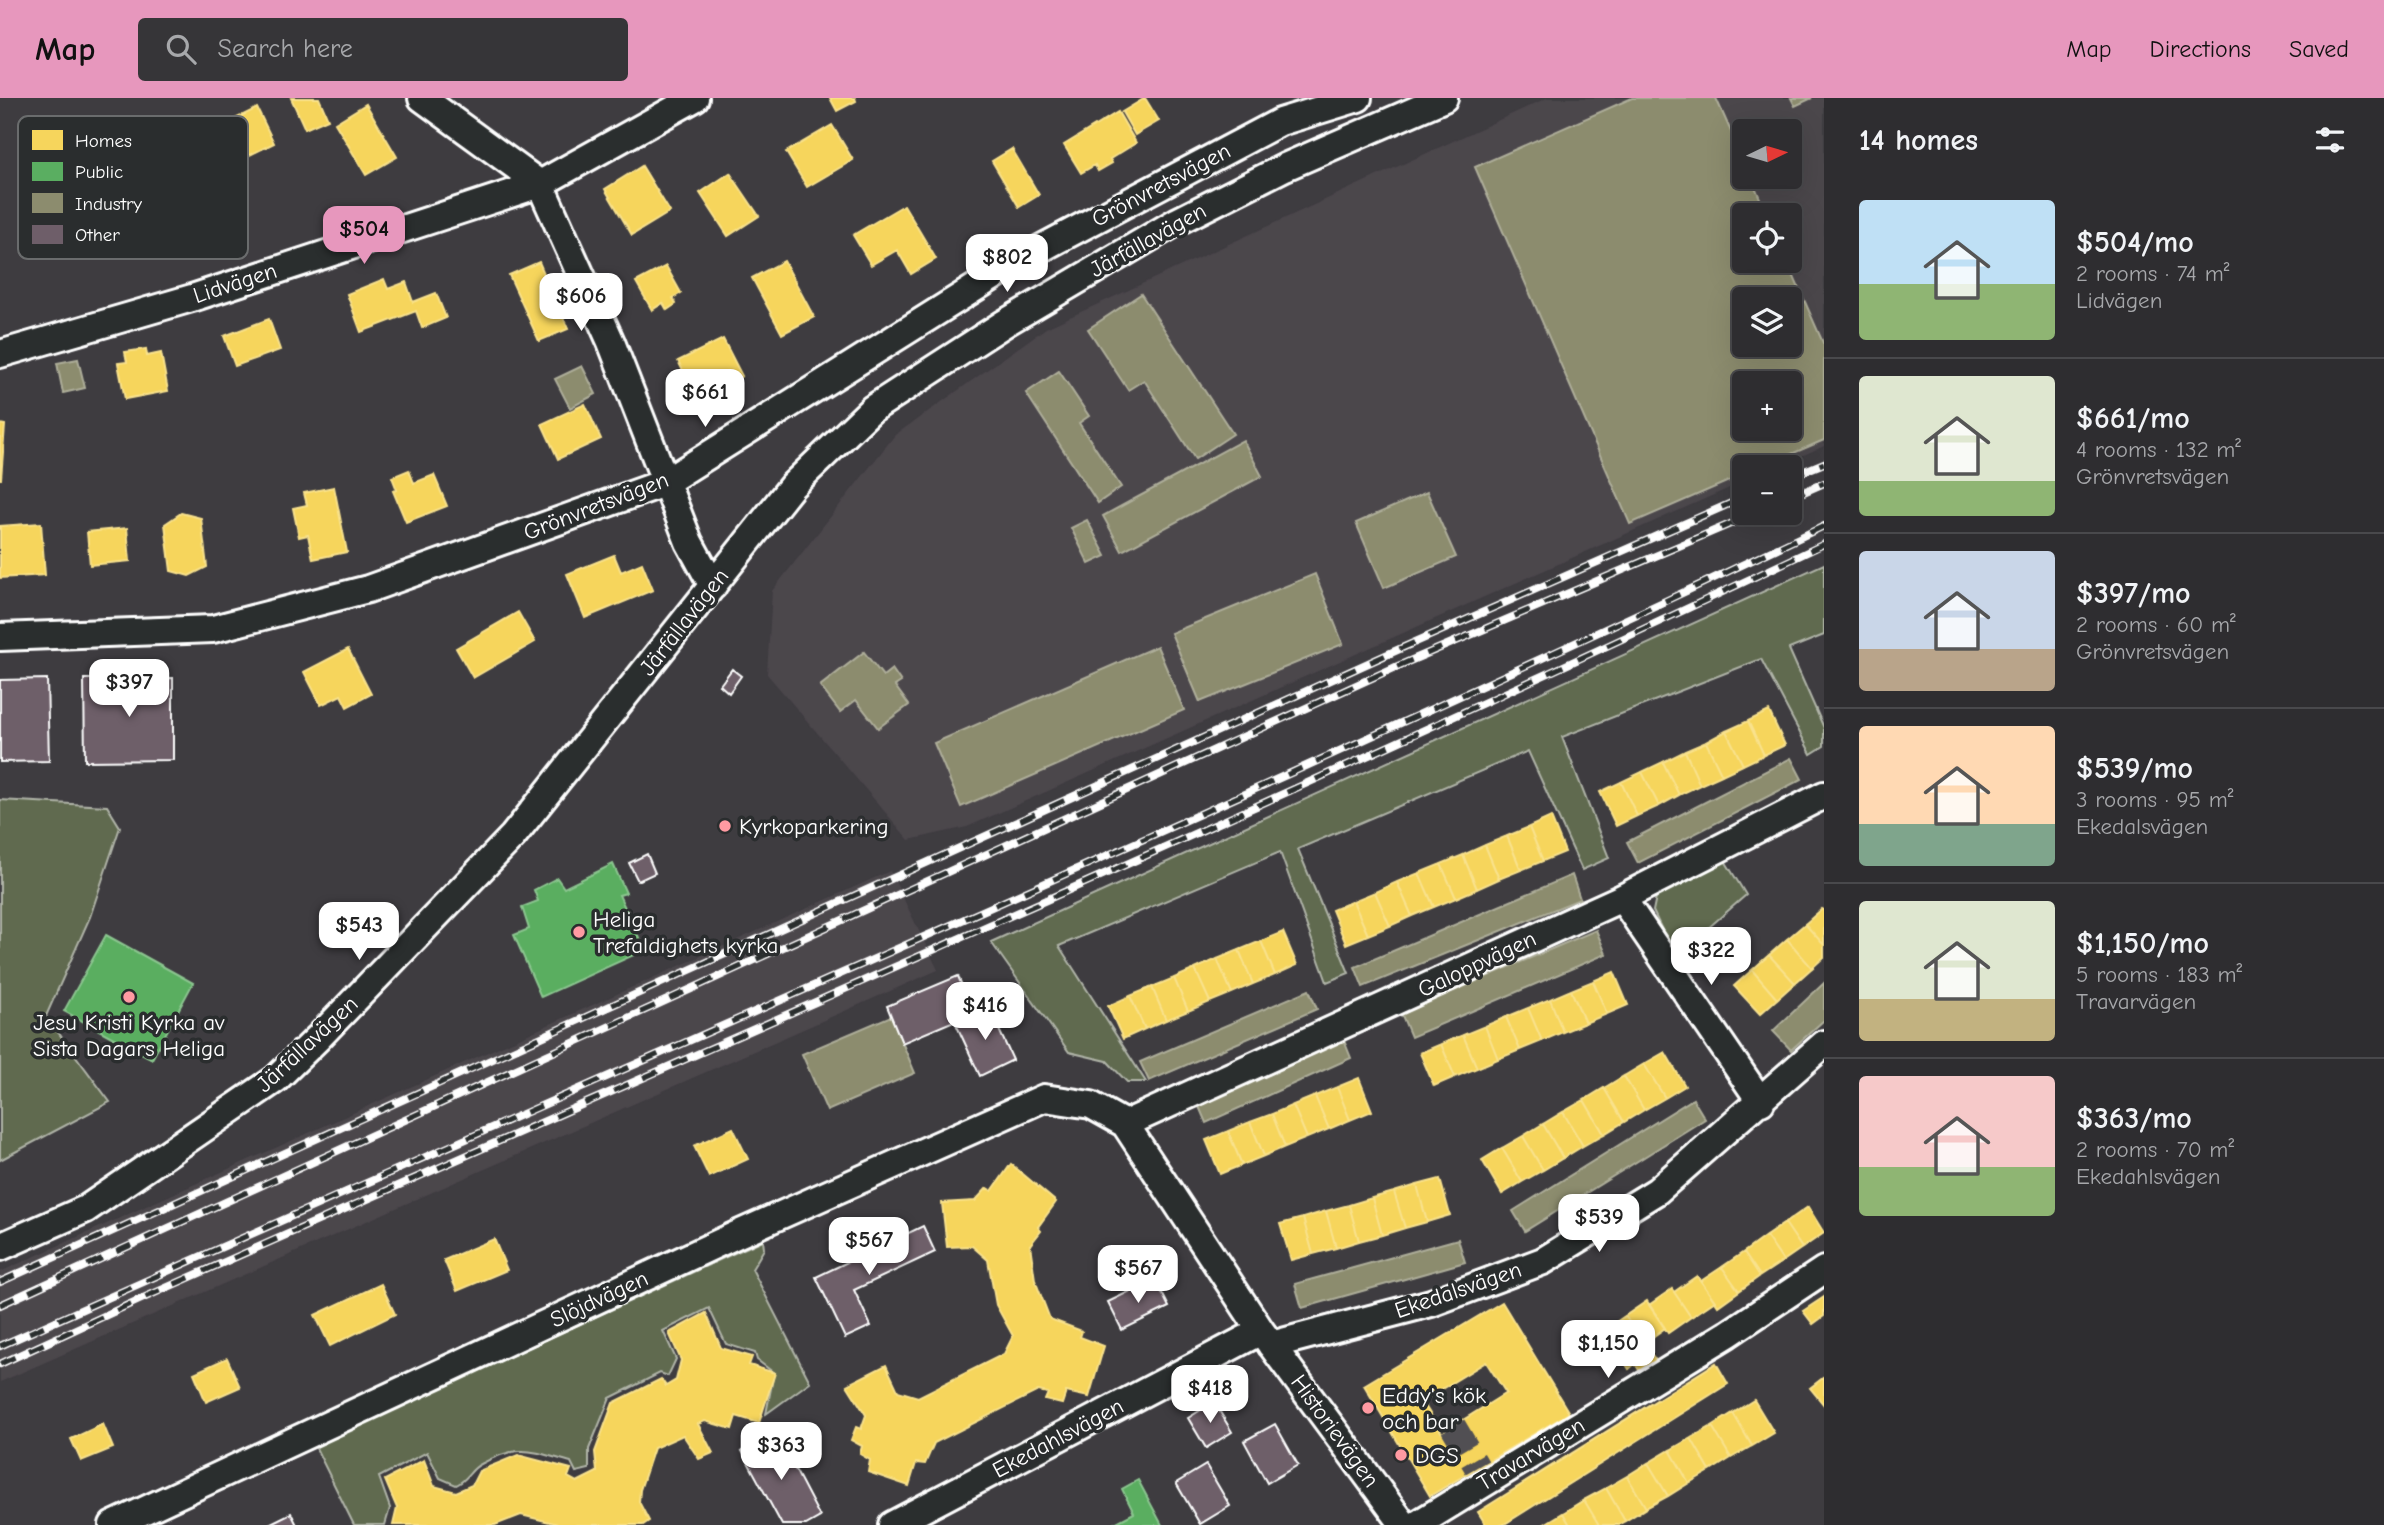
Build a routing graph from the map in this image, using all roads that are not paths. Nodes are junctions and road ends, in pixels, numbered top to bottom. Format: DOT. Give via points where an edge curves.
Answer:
graph roads {
  1 [pos="422,98"];
  2 [pos="695,98"];
  3 [pos="1358,98"];
  4 [pos="1444,98"];
  5 [pos="540,184"];
  6 [pos="0,354"];
  7 [pos="664,483"];
  8 [pos="713,586"];
  9 [pos="0,637"];
  10 [pos="1824,795"];
  11 [pos="1622,898"];
  12 [pos="1824,1044"];
  13 [pos="1761,1101"];
  14 [pos="1091,1104"];
  15 [pos="1125,1124"];
  16 [pos="0,1247"];
  17 [pos="1824,1270"];
  18 [pos="1266,1338"];
  19 [pos="113,1525"];
  20 [pos="892,1525"];
  21 [pos="1404,1525"];
  22 [pos="1416,1525"];
  1 -- 5 [label="street"];
  2 -- 5 [label="street, Lidvägen"];
  3 -- 7 [label="street, Grönvretsvägen" via="1280,122 1021,259"];
  4 -- 8 [label="street, Järfällavägen" via="1285,167 1178,221 1005,323 872,409 792,486"];
  5 -- 6 [label="street, Lidvägen" via="192,298"];
  5 -- 7 [label="street" via="611,342"];
  7 -- 8 [label="street"];
  7 -- 9 [label="street, Grönvretsvägen" via="368,589 213,629"];
  8 -- 16 [label="street, Järfällavägen" via="513,836 276,1079 86,1209"];
  10 -- 11 [label="street, Galoppvägen"];
  11 -- 13 [label="street"];
  11 -- 15 [label="street, Galoppvägen"];
  12 -- 13 [label="street, Ekedalsvägen"];
  13 -- 18 [label="street, Ekedalsvägen" via="1657,1191 1542,1261 1431,1303"];
  14 -- 15 [label="street, Historievägen"];
  14 -- 19 [label="street, Slöjdvägen" via="1044,1098 736,1235"];
  15 -- 18 [label="street, Historievägen"];
  17 -- 22 [label="street, Travarvägen"];
  18 -- 20 [label="street, Ekedahlsvägen"];
  18 -- 21 [label="street, Historievägen"];
}
